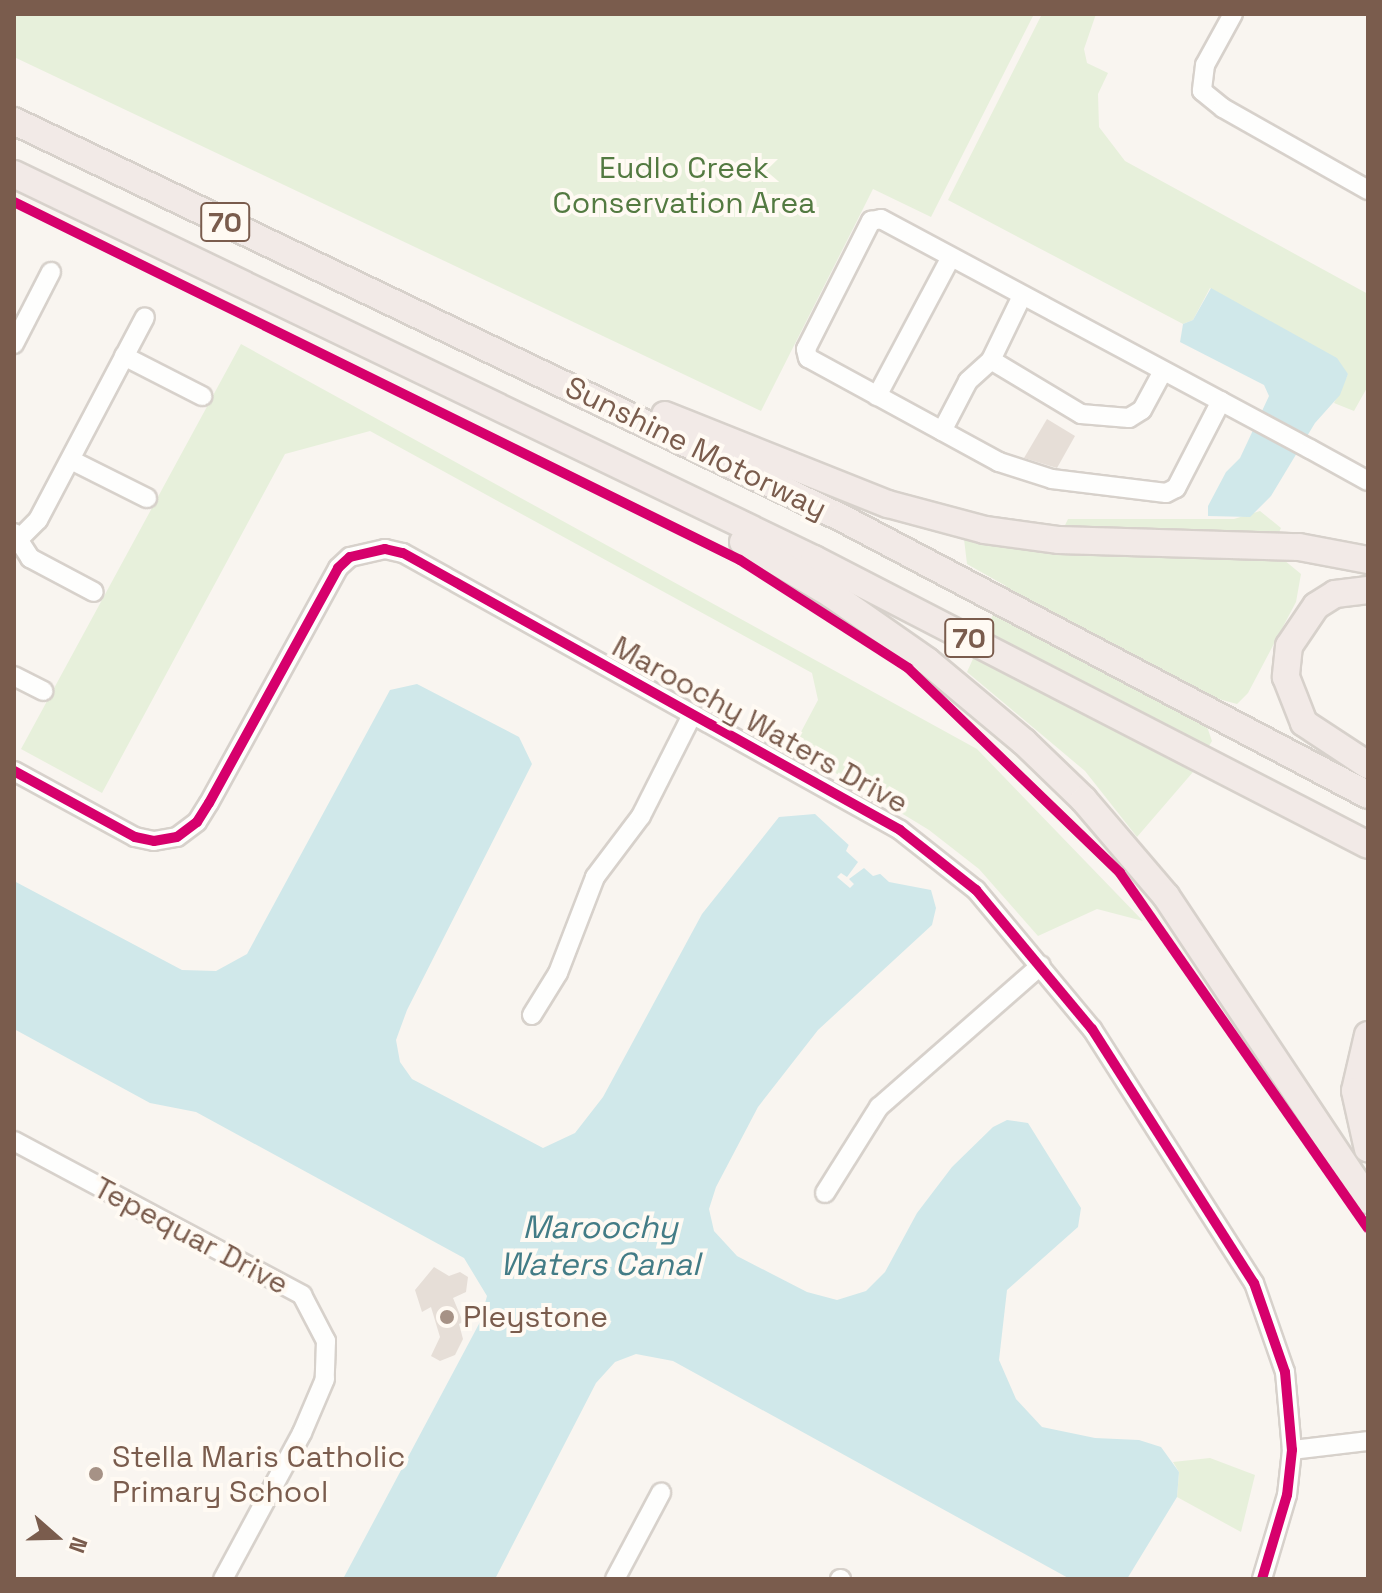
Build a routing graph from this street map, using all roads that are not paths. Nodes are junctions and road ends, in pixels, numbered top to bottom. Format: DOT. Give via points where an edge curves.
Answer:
graph roads {
  1 [pos="1233,14"];
  2 [pos="14,121"];
  3 [pos="14,174"];
  4 [pos="1368,190"];
  5 [pos="951,257"];
  6 [pos="51,272"];
  7 [pos="1022,296"];
  8 [pos="145,317"];
  9 [pos="14,344"];
  10 [pos="124,356"];
  11 [pos="991,360"];
  12 [pos="1163,371"];
  13 [pos="202,396"];
  14 [pos="877,396"];
  15 [pos="1221,401"];
  16 [pos="614,408"];
  17 [pos="942,431"];
  18 [pos="566,440"];
  19 [pos="71,460"];
  20 [pos="1368,481"];
  21 [pos="147,498"];
  22 [pos="15,539"];
  23 [pos="1368,560"];
  24 [pos="1368,590"];
  25 [pos="94,592"];
  26 [pos="14,676"];
  27 [pos="43,691"];
  28 [pos="692,715"];
  29 [pos="1368,765"];
  30 [pos="14,771"];
  31 [pos="1368,795"];
  32 [pos="1368,845"];
  33 [pos="1041,965"];
  34 [pos="532,1015"];
  35 [pos="1368,1035"];
  36 [pos="14,1141"];
  37 [pos="1368,1149"];
  38 [pos="825,1193"];
  39 [pos="1368,1200"];
  40 [pos="1368,1441"];
  41 [pos="1292,1450"];
  42 [pos="661,1493"];
  43 [pos="223,1579"];
  44 [pos="615,1579"];
  45 [pos="1262,1579"];
  1 -- 4 [label="street" via="1205,65 1202,91"];
  2 -- 16 [label="highway, Sunshine Motorway / 70"];
  3 -- 18 [label="highway, Sunshine Motorway / 70"];
  5 -- 7 [label="street"];
  5 -- 14 [label="street"];
  5 -- 14 [label="street" via="881,219 871,221 806,349 808,358"];
  6 -- 9 [label="street"];
  7 -- 11 [label="street"];
  7 -- 12 [label="street"];
  8 -- 10 [label="street"];
  10 -- 13 [label="street"];
  10 -- 19 [label="street"];
  11 -- 12 [label="street" via="1081,414 1129,418 1142,410"];
  11 -- 17 [label="street" via="968,381"];
  12 -- 15 [label="street"];
  14 -- 17 [label="street"];
  15 -- 17 [label="street" via="1176,488 1166,493 1052,479 999,462"];
  15 -- 20 [label="street"];
  16 -- 23 [label="highway" via="664,415 888,504 985,530 1059,540 1299,547"];
  16 -- 31 [label="highway, Sunshine Motorway / 70" via="1000,597"];
  18 -- 32 [label="highway, Sunshine Motorway / 70" via="814,559"];
  18 -- 39 [label="highway" via="610,474 783,564 878,625 965,691 1055,771 1166,896"];
  19 -- 21 [label="street"];
  19 -- 22 [label="street" via="38,520"];
  22 -- 25 [label="street" via="30,558"];
  24 -- 29 [label="highway" via="1335,594 1316,606 1296,632 1286,660 1288,695 1304,723"];
  26 -- 27 [label="street"];
  28 -- 30 [label="street, Maroochy Waters Drive" via="403,553 369,550 338,568 209,803 197,822 177,837 135,837"];
  28 -- 33 [label="street, Maroochy Waters Drive" via="900,830 962,877"];
  28 -- 34 [label="street" via="641,816 595,877 558,973"];
  33 -- 38 [label="street" via="879,1107"];
  33 -- 41 [label="street, Maroochy Waters Drive" via="1127,1079 1254,1283 1285,1372"];
  35 -- 37 [label="highway" via="1355,1091"];
  36 -- 43 [label="street, Tepequar Drive" via="302,1295 326,1341 325,1379 302,1433"];
  40 -- 41 [label="street"];
  41 -- 45 [label="street, Maroochy Waters Drive" via="1287,1495"];
  42 -- 44 [label="street"];
}
